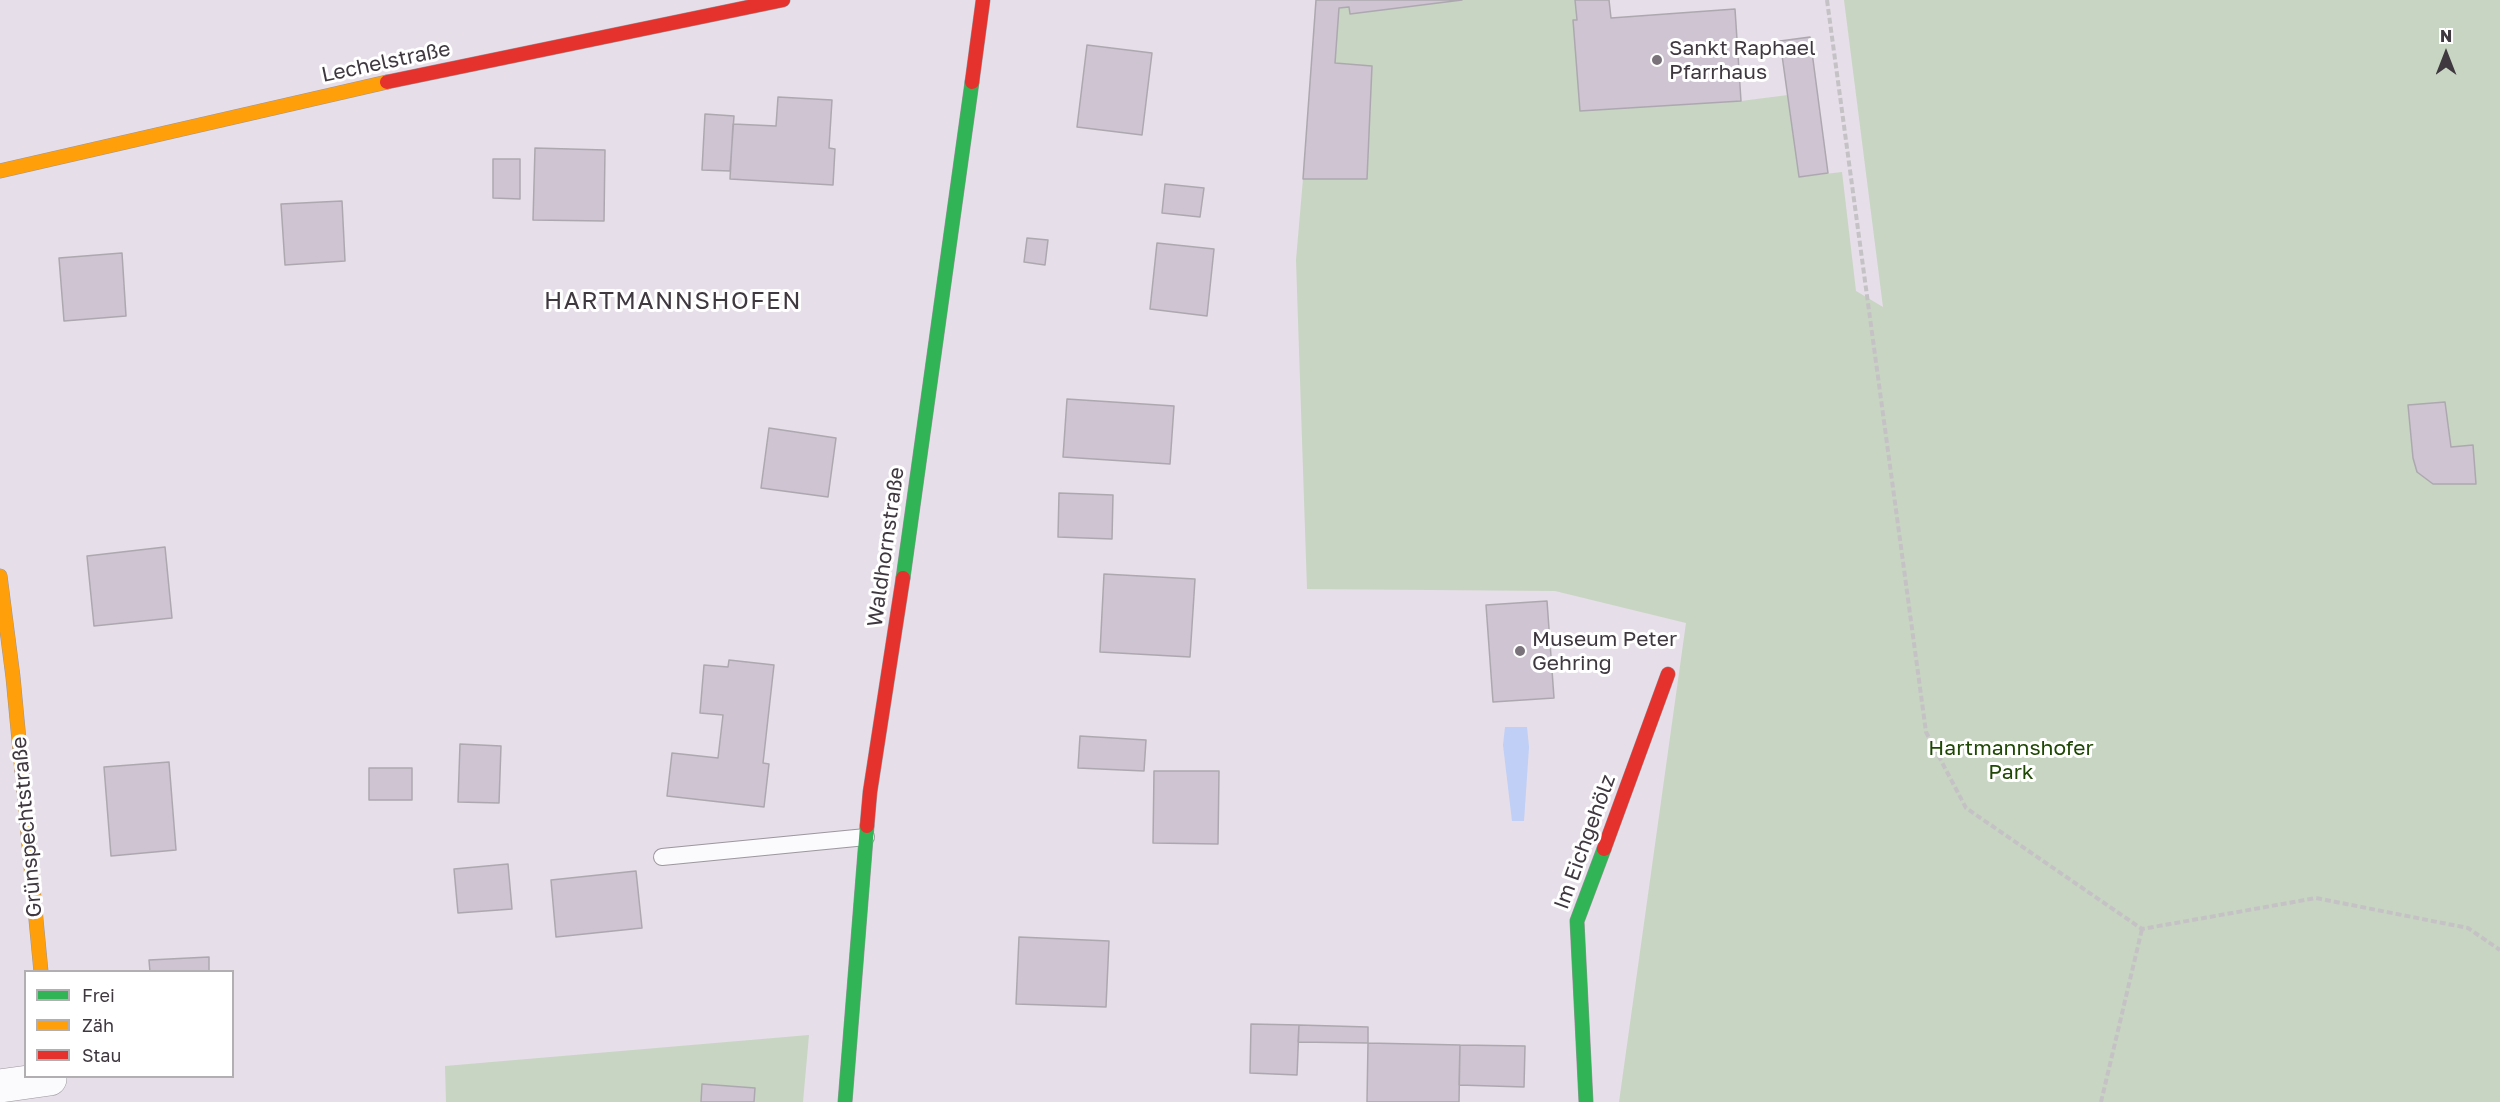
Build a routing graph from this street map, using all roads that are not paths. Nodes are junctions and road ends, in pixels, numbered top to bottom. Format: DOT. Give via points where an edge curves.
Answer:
graph roads {
  1 [pos="783,0"];
  2 [pos="983,0"];
  3 [pos="0,171"];
  4 [pos="0,576"];
  5 [pos="1668,674"];
  6 [pos="866,837"];
  7 [pos="662,857"];
  8 [pos="41,970"];
  9 [pos="0,1086"];
  10 [pos="50,1086"];
  11 [pos="845,1102"];
  12 [pos="1586,1102"];
  1 -- 3 [label="street, Lechelstraße" via="380,84"];
  2 -- 6 [label="street, Waldhornstraße"];
  4 -- 8 [label="street, Grünspechtstraße"];
  5 -- 12 [label="street, Im Eichgehölz" via="1577,921"];
  6 -- 7 [label="lane"];
  6 -- 11 [label="street, Waldhornstraße"];
  9 -- 10 [label="street"];
}
